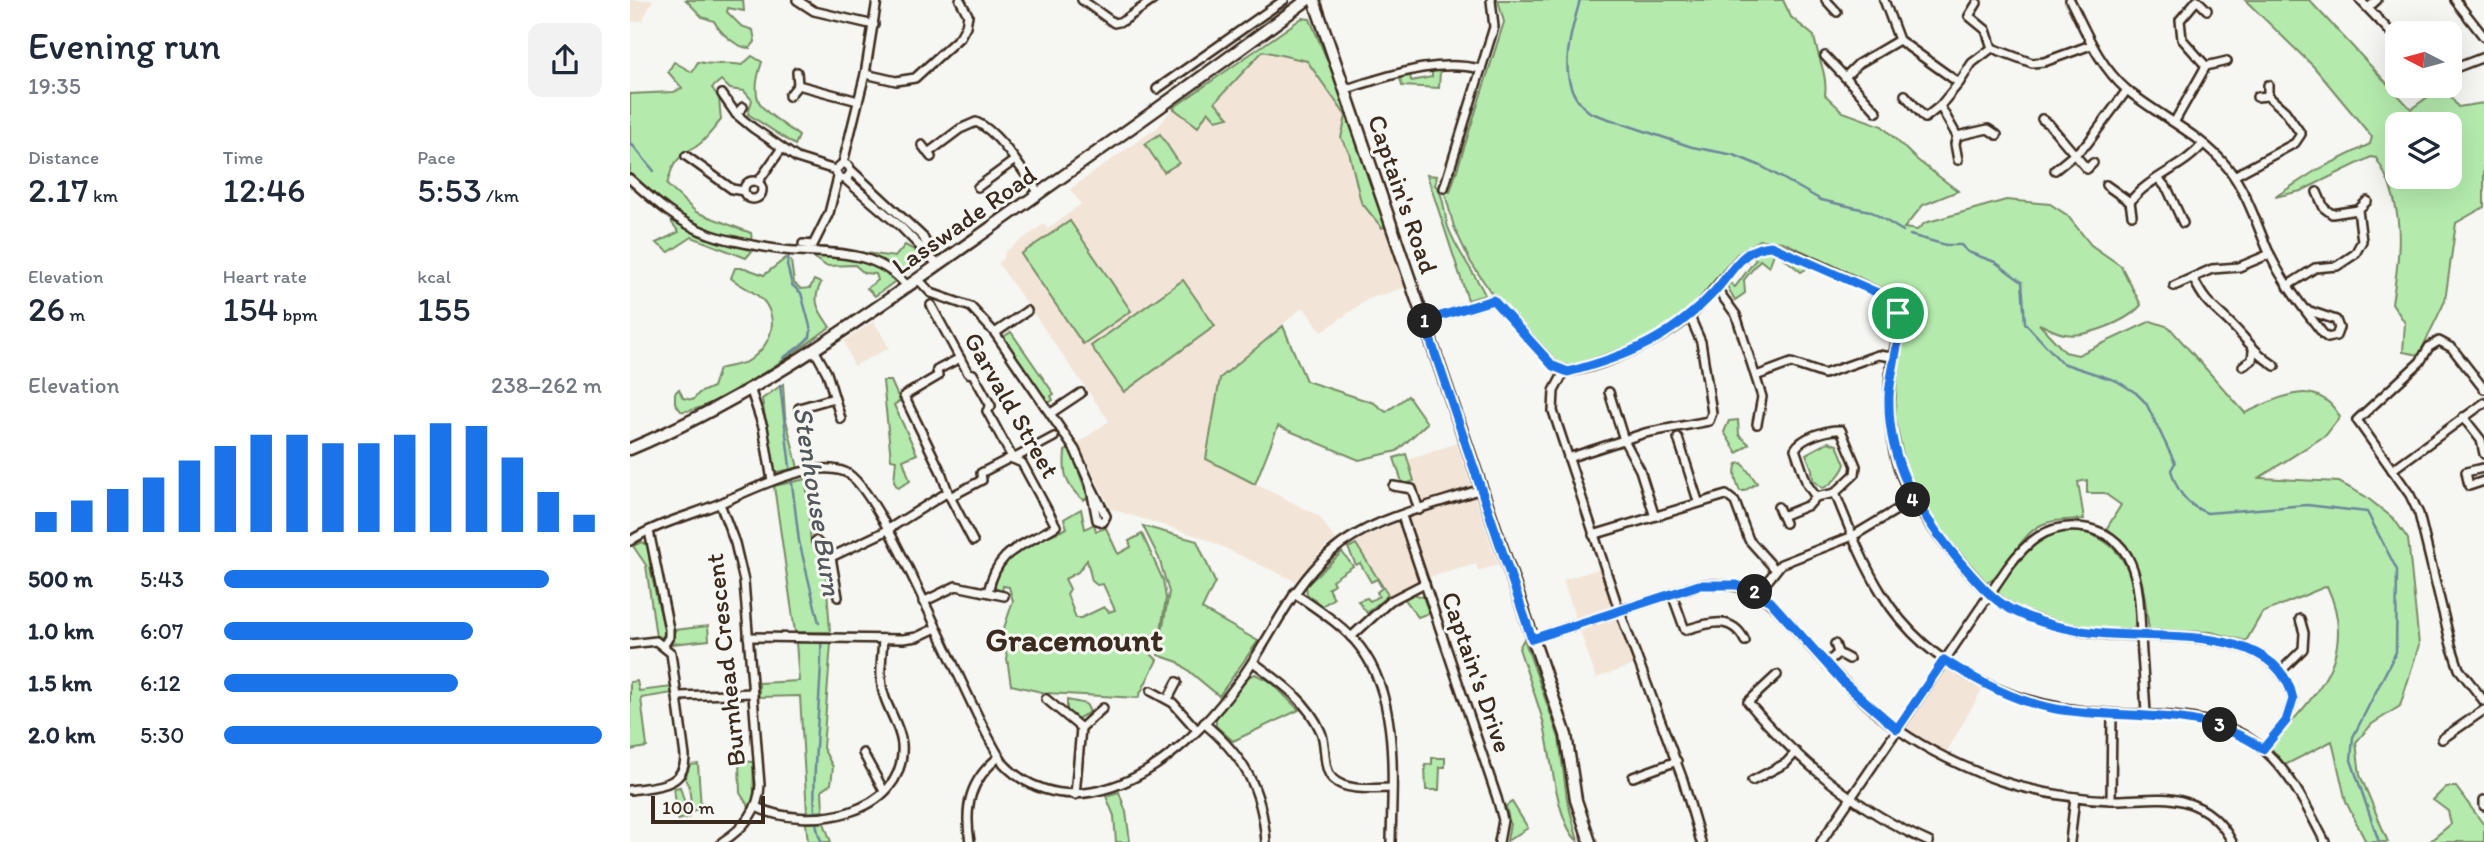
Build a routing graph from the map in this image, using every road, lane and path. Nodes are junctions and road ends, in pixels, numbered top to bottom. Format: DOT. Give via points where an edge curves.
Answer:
graph roads {
  1 [pos="797,0"];
  2 [pos="877,0"];
  3 [pos="960,0"];
  4 [pos="1082,0"];
  5 [pos="1153,0"];
  6 [pos="1284,0"];
  7 [pos="1307,0"];
  8 [pos="1314,0"];
  9 [pos="1490,0"];
  10 [pos="1826,0"];
  11 [pos="1884,0"];
  12 [pos="2070,0"];
  13 [pos="2197,0"];
  14 [pos="2360,0"];
  15 [pos="2377,0"];
  16 [pos="2455,0"];
  17 [pos="1977,3"];
  18 [pos="2368,8"];
  19 [pos="2207,10"];
  20 [pos="1837,12"];
  21 [pos="874,25"];
  22 [pos="2385,26"];
  23 [pos="2484,37"];
  24 [pos="1899,40"];
  25 [pos="2091,45"];
  26 [pos="1992,48"];
  27 [pos="1825,56"];
  28 [pos="2484,57"];
  29 [pos="2227,61"];
  30 [pos="2462,65"];
  31 [pos="2206,66"];
  32 [pos="1481,69"];
  33 [pos="797,72"];
  34 [pos="865,74"];
  35 [pos="1845,77"];
  36 [pos="1959,83"];
  37 [pos="798,85"];
  38 [pos="2268,85"];
  39 [pos="1157,89"];
  40 [pos="1346,89"];
  41 [pos="2127,90"];
  42 [pos="722,94"];
  43 [pos="1905,95"];
  44 [pos="789,96"];
  45 [pos="2268,96"];
  46 [pos="2257,97"];
  47 [pos="858,101"];
  48 [pos="1940,106"];
  49 [pos="743,107"];
  50 [pos="1877,112"];
  51 [pos="736,114"];
  52 [pos="2056,115"];
  53 [pos="2175,121"];
  54 [pos="1957,135"];
  55 [pos="1997,135"];
  56 [pos="2203,144"];
  57 [pos="922,145"];
  58 [pos="782,148"];
  59 [pos="2074,152"];
  60 [pos="686,156"];
  61 [pos="1015,160"];
  62 [pos="1958,160"];
  63 [pos="843,163"];
  64 [pos="2093,163"];
  65 [pos="851,170"];
  66 [pos="2055,170"];
  67 [pos="840,176"];
  68 [pos="2234,176"];
  69 [pos="630,179"];
  70 [pos="2159,179"];
  71 [pos="758,182"];
  72 [pos="1443,185"];
  73 [pos="2106,185"];
  74 [pos="978,187"];
  75 [pos="744,191"];
  76 [pos="2317,192"];
  77 [pos="1039,193"];
  78 [pos="2367,201"];
  79 [pos="2130,202"];
  80 [pos="2358,210"];
  81 [pos="2132,215"];
  82 [pos="2183,223"];
  83 [pos="803,244"];
  84 [pos="2270,254"];
  85 [pos="936,261"];
  86 [pos="2193,278"];
  87 [pos="918,279"];
  88 [pos="907,286"];
  89 [pos="2175,286"];
  90 [pos="2287,286"];
  91 [pos="1717,289"];
  92 [pos="931,305"];
  93 [pos="2304,309"];
  94 [pos="1027,311"];
  95 [pos="1690,317"];
  96 [pos="1424,321"];
  97 [pos="995,333"];
  98 [pos="2323,335"];
  99 [pos="2330,344"];
  100 [pos="815,351"];
  101 [pos="2253,351"];
  102 [pos="1893,357"];
  103 [pos="960,358"];
  104 [pos="2243,366"];
  105 [pos="2275,366"];
  106 [pos="1564,372"];
  107 [pos="1756,376"];
  108 [pos="2484,389"];
  109 [pos="751,391"];
  110 [pos="1609,392"];
  111 [pos="1081,393"];
  112 [pos="834,398"];
  113 [pos="2484,403"];
  114 [pos="799,408"];
  115 [pos="1051,413"];
  116 [pos="2463,418"];
  117 [pos="841,419"];
  118 [pos="1757,424"];
  119 [pos="1054,437"];
  120 [pos="1678,438"];
  121 [pos="1624,440"];
  122 [pos="630,449"];
  123 [pos="2484,454"];
  124 [pos="1013,458"];
  125 [pos="1568,458"];
  126 [pos="2484,469"];
  127 [pos="2392,470"];
  128 [pos="772,481"];
  129 [pos="2484,481"];
  130 [pos="1090,484"];
  131 [pos="1393,486"];
  132 [pos="1481,489"];
  133 [pos="1835,492"];
  134 [pos="949,495"];
  135 [pos="1816,497"];
  136 [pos="1913,500"];
  137 [pos="1698,501"];
  138 [pos="720,504"];
  139 [pos="1778,507"];
  140 [pos="1419,510"];
  141 [pos="1654,514"];
  142 [pos="1402,516"];
  143 [pos="888,530"];
  144 [pos="649,531"];
  145 [pos="1593,535"];
  146 [pos="1853,536"];
  147 [pos="630,541"];
  148 [pos="816,541"];
  149 [pos="973,541"];
  150 [pos="831,557"];
  151 [pos="1775,569"];
  152 [pos="1425,583"];
  153 [pos="988,592"];
  154 [pos="1294,593"];
  155 [pos="1758,593"];
  156 [pos="1672,594"];
  157 [pos="1990,594"];
  158 [pos="1004,596"];
  159 [pos="838,597"];
  160 [pos="923,602"];
  161 [pos="1620,610"];
  162 [pos="2300,619"];
  163 [pos="936,628"];
  164 [pos="1351,636"];
  165 [pos="2141,636"];
  166 [pos="748,637"];
  167 [pos="883,639"];
  168 [pos="1532,639"];
  169 [pos="1745,641"];
  170 [pos="630,644"];
  171 [pos="1835,644"];
  172 [pos="664,645"];
  173 [pos="1838,653"];
  174 [pos="1849,659"];
  175 [pos="1944,660"];
  176 [pos="1253,662"];
  177 [pos="1827,663"];
  178 [pos="2280,672"];
  179 [pos="1777,675"];
  180 [pos="1177,682"];
  181 [pos="1151,691"];
  182 [pos="752,693"];
  183 [pos="680,696"];
  184 [pos="1046,699"];
  185 [pos="1168,699"];
  186 [pos="2484,701"];
  187 [pos="1103,708"];
  188 [pos="2484,710"];
  189 [pos="2112,714"];
  190 [pos="2147,715"];
  191 [pos="1204,723"];
  192 [pos="1081,728"];
  193 [pos="1897,729"];
  194 [pos="1197,730"];
  195 [pos="2442,739"];
  196 [pos="2263,749"];
  197 [pos="1796,752"];
  198 [pos="863,753"];
  199 [pos="999,757"];
  200 [pos="1676,761"];
  201 [pos="1633,777"];
  202 [pos="1752,781"];
  203 [pos="1392,788"];
  204 [pos="630,790"];
  205 [pos="884,791"];
  206 [pos="1075,795"];
  207 [pos="2075,797"];
  208 [pos="1851,798"];
  209 [pos="2111,800"];
  210 [pos="2484,800"];
  211 [pos="2484,806"];
  212 [pos="756,807"];
  213 [pos="722,842"];
  214 [pos="970,842"];
  215 [pos="1266,842"];
  216 [pos="1391,842"];
  217 [pos="1499,842"];
  218 [pos="1590,842"];
  219 [pos="1701,842"];
  220 [pos="1821,842"];
  221 [pos="1929,842"];
  222 [pos="2070,842"];
  223 [pos="2232,842"];
  224 [pos="2325,842"];
  1 -- 21 [label="street" via="814,11"];
  2 -- 21 [label="street"];
  3 -- 34 [label="street" via="968,15 964,32 915,78 896,81"];
  4 -- 5 [label="street" via="1114,23"];
  6 -- 39 [label="street"];
  7 -- 77 [label="main road, Lasswade Road"];
  8 -- 40 [label="main road, Captain's Road"];
  9 -- 32 [label="street" via="1494,27"];
  10 -- 20 [label="street"];
  11 -- 24 [label="street"];
  12 -- 25 [label="street"];
  13 -- 19 [label="street"];
  13 -- 31 [label="street" via="2179,27 2182,39"];
  14 -- 18 [label="street"];
  15 -- 18 [label="street"];
  16 -- 23 [label="street"];
  17 -- 26 [label="street" via="1969,16 1986,30"];
  18 -- 22 [label="street"];
  21 -- 34 [label="street"];
  24 -- 35 [label="street"];
  24 -- 36 [label="street"];
  25 -- 26 [label="street" via="2044,62"];
  25 -- 41 [label="street"];
  26 -- 36 [label="street" via="1972,62"];
  27 -- 35 [label="street"];
  28 -- 30 [label="street"];
  29 -- 31 [label="street"];
  31 -- 53 [label="street"];
  32 -- 40 [label="street" via="1423,67"];
  32 -- 72 [label="street"];
  33 -- 37 [label="street"];
  34 -- 47 [label="street"];
  35 -- 50 [label="street"];
  36 -- 48 [label="street"];
  37 -- 44 [label="street"];
  37 -- 47 [label="street"];
  38 -- 45 [label="street"];
  40 -- 96 [label="main road, Captain's Road"];
  41 -- 53 [label="street"];
  41 -- 59 [label="street" via="2087,144"];
  42 -- 51 [label="street"];
  43 -- 48 [label="street" via="1925,118"];
  45 -- 46 [label="street"];
  45 -- 68 [label="street" via="2299,129 2299,139"];
  47 -- 63 [label="street"];
  48 -- 54 [label="street"];
  49 -- 51 [label="street"];
  51 -- 58 [label="street"];
  52 -- 59 [label="street" via="2046,121"];
  53 -- 56 [label="street"];
  54 -- 55 [label="street" via="1987,129"];
  54 -- 62 [label="street"];
  56 -- 68 [label="street"];
  56 -- 70 [label="street"];
  57 -- 61 [label="street" via="930,155 976,122"];
  58 -- 67 [label="street"];
  58 -- 71 [label="street"];
  59 -- 64 [label="street" via="2087,169"];
  59 -- 66 [label="street"];
  60 -- 75 [label="street" via="732,189"];
  61 -- 74 [label="street"];
  61 -- 77 [label="street"];
  63 -- 65 [label="street"];
  63 -- 67 [label="street"];
  65 -- 67 [label="street"];
  65 -- 85 [label="street" via="923,237"];
  67 -- 83 [label="street" via="822,230 813,245"];
  67 -- 85 [label="street"];
  68 -- 84 [label="street"];
  69 -- 88 [label="street" via="651,199 710,235 784,250 859,256 883,265"];
  70 -- 79 [label="street"];
  70 -- 82 [label="street"];
  71 -- 75 [label="street" via="750,181"];
  71 -- 75 [label="street" via="763,190 759,198 749,199"];
  73 -- 79 [label="street"];
  76 -- 80 [label="street" via="2332,214"];
  77 -- 85 [label="main road, Lasswade Road"];
  78 -- 80 [label="street"];
  79 -- 81 [label="street"];
  80 -- 90 [label="street" via="2362,241 2355,254 2337,266 2315,268"];
  84 -- 86 [label="street"];
  84 -- 90 [label="street"];
  85 -- 87 [label="main road, Lasswade Road"];
  86 -- 89 [label="street"];
  86 -- 101 [label="street" via="2207,305 2231,324"];
  87 -- 88 [label="main road, Lasswade Road"];
  87 -- 97 [label="street" via="931,293 971,307"];
  88 -- 100 [label="main road, Lasswade Road"];
  90 -- 93 [label="street"];
  91 -- 95 [label="street"];
  91 -- 102 [label="street" via="1748,252 1763,246 1779,247 1892,302 1899,320"];
  91 -- 107 [label="street" via="1735,315"];
  92 -- 103 [label="street, Garvald Street"];
  93 -- 98 [label="street"];
  93 -- 98 [label="street" via="2336,320 2336,336"];
  94 -- 97 [label="street"];
  95 -- 106 [label="street" via="1645,346"];
  95 -- 121 [label="street" via="1701,342 1712,418"];
  96 -- 106 [label="street" via="1493,300 1553,366"];
  96 -- 132 [label="main road, Captain's Road"];
  97 -- 115 [label="street"];
  98 -- 99 [label="street"];
  100 -- 109 [label="main road, Lasswade Road"];
  100 -- 112 [label="street"];
  101 -- 104 [label="street" via="2252,360"];
  101 -- 105 [label="street"];
  102 -- 107 [label="street" via="1878,355 1819,374 1791,363"];
  102 -- 136 [label="street" via="1891,432"];
  103 -- 124 [label="street, Garvald Street" via="991,406 987,411"];
  103 -- 134 [label="street" via="904,396"];
  106 -- 125 [label="street" via="1552,403"];
  107 -- 118 [label="street" via="1762,402"];
  108 -- 127 [label="street" via="2452,348 2439,341 2428,347 2420,362 2357,420"];
  109 -- 122 [label="main road, Lasswade Road"];
  109 -- 128 [label="street" via="763,426"];
  110 -- 121 [label="street"];
  111 -- 115 [label="street"];
  112 -- 114 [label="street"];
  112 -- 117 [label="street"];
  113 -- 116 [label="street"];
  115 -- 130 [label="street"];
  116 -- 123 [label="street" via="2481,440"];
  116 -- 127 [label="street"];
  119 -- 124 [label="street"];
  120 -- 137 [label="street"];
  121 -- 125 [label="street"];
  121 -- 141 [label="street" via="1640,470"];
  124 -- 134 [label="street" via="981,474 982,480"];
  124 -- 153 [label="street, Garvald Street" via="1022,463 1056,526 999,561"];
  125 -- 145 [label="street"];
  126 -- 129 [label="street" via="2466,472 2469,486"];
  127 -- 186 [label="street" via="2422,523 2439,605 2459,669"];
  128 -- 138 [label="street"];
  128 -- 143 [label="street" via="831,469 852,476"];
  131 -- 140 [label="street" via="1412,489"];
  132 -- 140 [label="street"];
  132 -- 168 [label="main road, Captain's Road"];
  133 -- 135 [label="street"];
  133 -- 135 [label="street" via="1856,471 1846,436 1837,429 1800,442 1795,449"];
  133 -- 146 [label="street"];
  134 -- 143 [label="street"];
  134 -- 149 [label="street"];
  135 -- 139 [label="street" via="1783,520"];
  136 -- 146 [label="street"];
  136 -- 157 [label="street"];
  137 -- 141 [label="street"];
  137 -- 151 [label="street" via="1721,495 1732,498 1747,537"];
  138 -- 144 [label="street"];
  138 -- 166 [label="street, Burnhead Crescent" via="739,556"];
  140 -- 142 [label="street"];
  141 -- 145 [label="street"];
  142 -- 152 [label="street, Captain's Drive"];
  142 -- 154 [label="street" via="1341,545"];
  143 -- 150 [label="street"];
  143 -- 160 [label="street"];
  144 -- 147 [label="street"];
  144 -- 172 [label="street" via="669,629"];
  145 -- 161 [label="street"];
  146 -- 151 [label="street"];
  146 -- 175 [label="street" via="1893,610"];
  148 -- 150 [label="street"];
  150 -- 159 [label="street"];
  151 -- 155 [label="street"];
  152 -- 164 [label="street" via="1390,601"];
  152 -- 217 [label="street, Captain's Drive" via="1497,798 1503,820"];
  153 -- 158 [label="street"];
  153 -- 160 [label="street" via="956,586"];
  154 -- 164 [label="street"];
  154 -- 176 [label="street"];
  155 -- 156 [label="street" via="1719,583"];
  155 -- 177 [label="street" via="1777,607"];
  156 -- 161 [label="street"];
  156 -- 169 [label="street" via="1685,630 1725,622 1737,628"];
  157 -- 165 [label="street" via="2008,608 2045,623"];
  157 -- 165 [label="street" via="2032,540 2060,527 2089,529 2116,543 2133,566"];
  157 -- 175 [label="street"];
  160 -- 163 [label="street"];
  161 -- 168 [label="street"];
  161 -- 200 [label="street"];
  162 -- 178 [label="street" via="2304,649"];
  163 -- 167 [label="street" via="917,637"];
  163 -- 199 [label="street"];
  164 -- 203 [label="street" via="1370,663 1383,700"];
  165 -- 178 [label="street" via="2223,640 2249,650"];
  165 -- 190 [label="street"];
  166 -- 167 [label="street"];
  166 -- 182 [label="street, Burnhead Crescent"];
  167 -- 205 [label="street" via="883,691 902,744 897,772"];
  168 -- 218 [label="main road, Captain's Road" via="1566,735 1576,800"];
  170 -- 172 [label="street" via="652,640"];
  171 -- 173 [label="street"];
  172 -- 183 [label="street" via="673,659"];
  173 -- 174 [label="street"];
  173 -- 177 [label="street"];
  175 -- 189 [label="street" via="2027,702"];
  175 -- 193 [label="street"];
  176 -- 191 [label="street"];
  176 -- 203 [label="street" via="1311,714 1325,743 1328,772 1335,781"];
  177 -- 193 [label="street"];
  178 -- 196 [label="street" via="2291,690 2292,705 2286,721"];
  179 -- 197 [label="street" via="1748,702"];
  180 -- 185 [label="street"];
  181 -- 185 [label="street"];
  182 -- 183 [label="street"];
  182 -- 212 [label="street, Burnhead Crescent" via="760,785"];
  183 -- 204 [label="street" via="685,756 681,776 668,784"];
  184 -- 192 [label="street"];
  185 -- 194 [label="street"];
  187 -- 192 [label="street"];
  188 -- 195 [label="street"];
  189 -- 190 [label="street"];
  189 -- 209 [label="street"];
  190 -- 196 [label="street" via="2221,726"];
  191 -- 194 [label="street"];
  191 -- 215 [label="street" via="1247,769 1262,812"];
  192 -- 206 [label="street"];
  193 -- 207 [label="street" via="1992,778"];
  193 -- 208 [label="street"];
  194 -- 206 [label="street" via="1131,780"];
  196 -- 224 [label="street" via="2294,784"];
  197 -- 202 [label="street" via="1786,763"];
  197 -- 208 [label="street"];
  198 -- 205 [label="street"];
  199 -- 206 [label="street" via="1026,782"];
  199 -- 214 [label="street" via="974,785 968,807"];
  200 -- 201 [label="street"];
  200 -- 219 [label="street"];
  203 -- 216 [label="street"];
  205 -- 212 [label="street" via="849,813 821,817 777,816"];
  207 -- 209 [label="street"];
  207 -- 222 [label="street"];
  208 -- 220 [label="street"];
  208 -- 221 [label="street"];
  209 -- 223 [label="street" via="2184,802 2214,818"];
  210 -- 211 [label="street"];
  212 -- 213 [label="street"];
}
